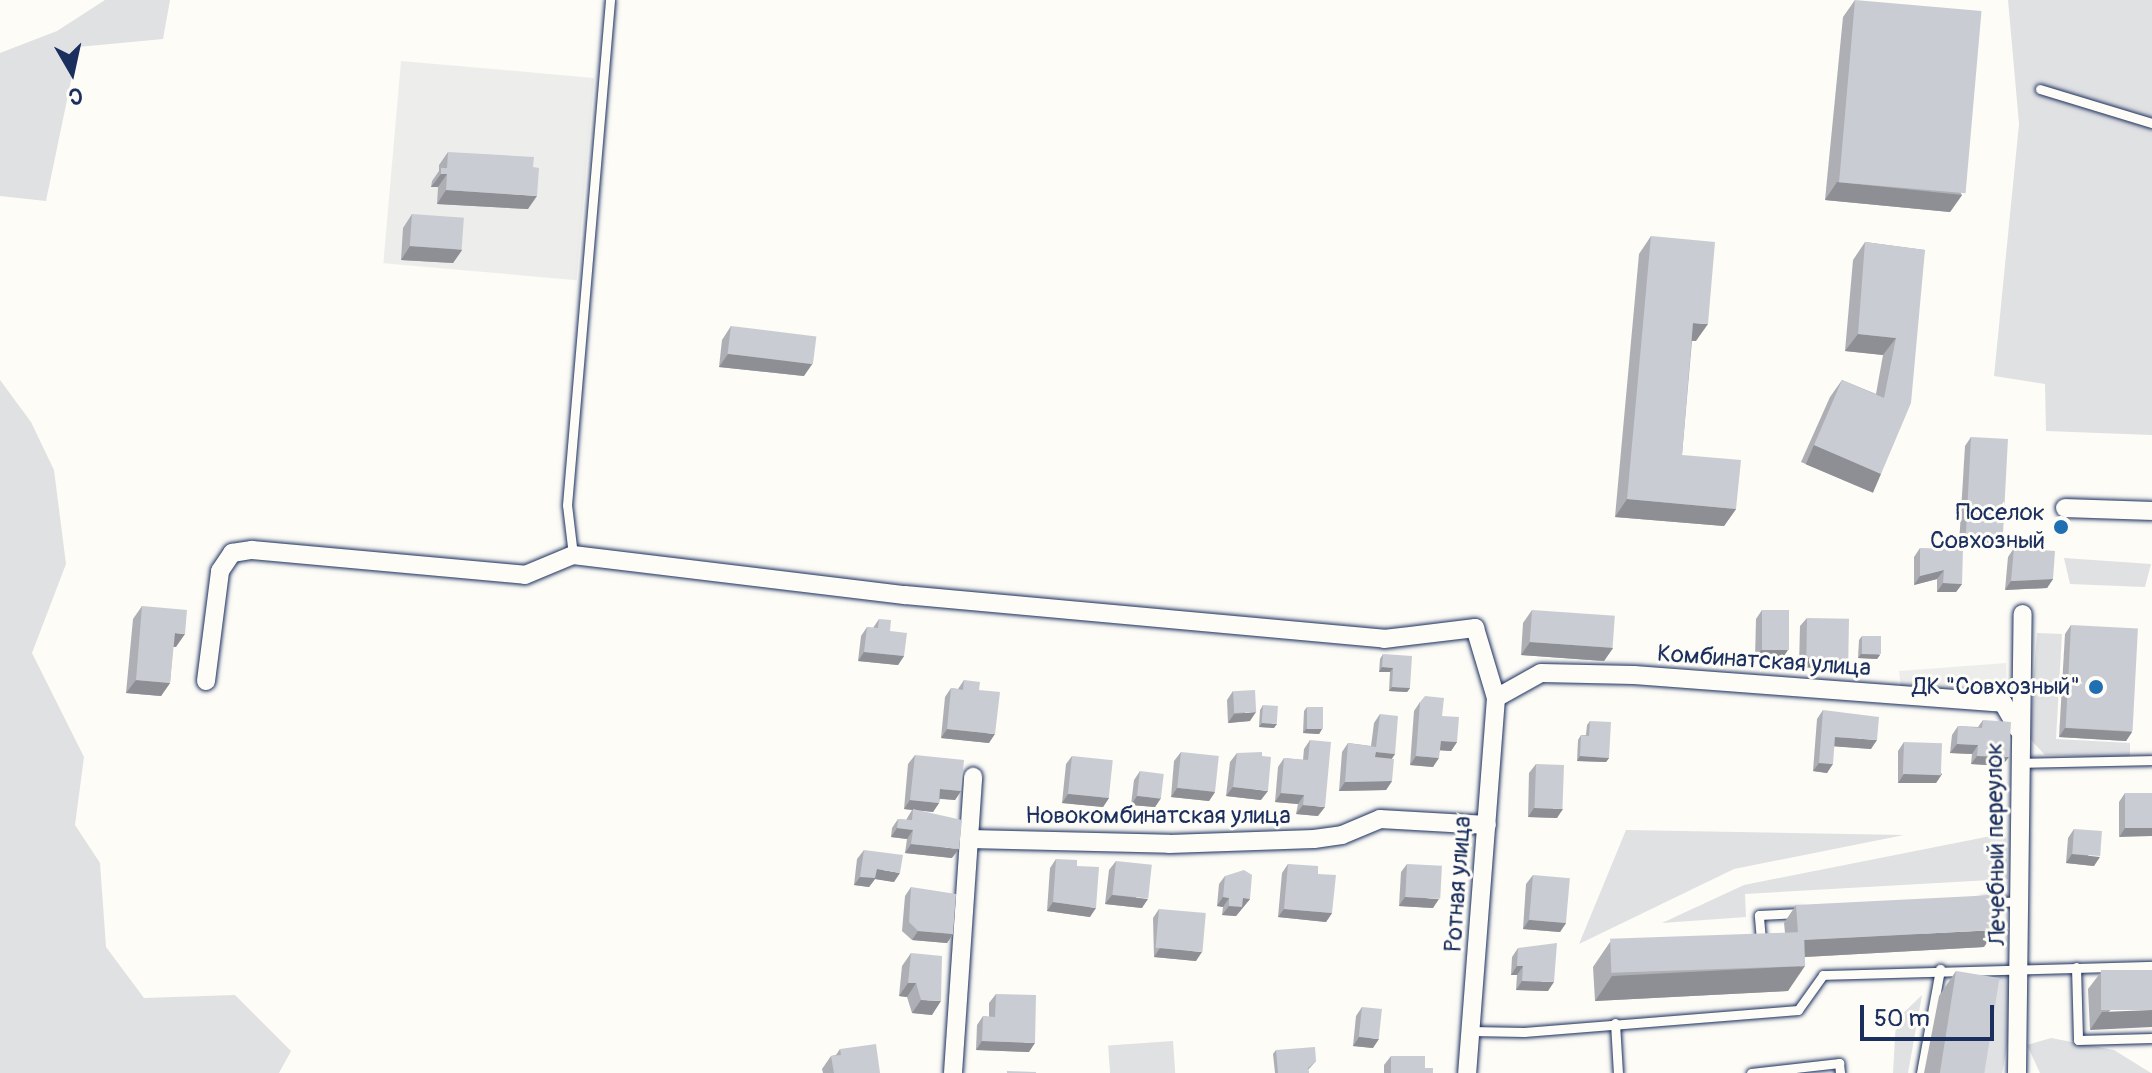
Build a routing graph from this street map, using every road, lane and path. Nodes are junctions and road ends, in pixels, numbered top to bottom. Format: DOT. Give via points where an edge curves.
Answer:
graph roads {
  1 [pos="610,0"];
  2 [pos="2040,89"];
  3 [pos="2152,123"];
  4 [pos="2065,508"];
  5 [pos="2152,511"];
  6 [pos="573,555"];
  7 [pos="2023,614"];
  8 [pos="206,681"];
  9 [pos="1496,698"];
  10 [pos="2018,729"];
  11 [pos="2152,760"];
  12 [pos="2018,763"];
  13 [pos="973,777"];
  14 [pos="1487,825"];
  15 [pos="970,839"];
  16 [pos="2019,901"];
  17 [pos="1973,904"];
  18 [pos="1820,912"];
  19 [pos="1761,940"];
  20 [pos="2021,966"];
  21 [pos="2152,966"];
  22 [pos="2076,967"];
  23 [pos="1940,969"];
  24 [pos="1615,1023"];
  25 [pos="1471,1031"];
  26 [pos="2152,1038"];
  27 [pos="953,1073"];
  28 [pos="1467,1073"];
  29 [pos="1618,1073"];
  30 [pos="1751,1073"];
  31 [pos="1840,1073"];
  32 [pos="1921,1073"];
  33 [pos="2017,1073"];
  1 -- 6 [label="lane" via="567,505"];
  2 -- 3 [label="lane"];
  4 -- 5 [label="street"];
  6 -- 8 [label="street" via="525,575 252,550 232,553 220,571"];
  6 -- 9 [label="street" via="905,595 1384,639 1475,628"];
  7 -- 10 [label="street, Лечебный переулок"];
  9 -- 10 [label="street, Комбинатская улица" via="1541,673 1634,675 2003,703"];
  9 -- 14 [label="street, Ротная улица"];
  10 -- 12 [label="street, Лечебный переулок"];
  11 -- 12 [label="lane"];
  12 -- 16 [label="street, Лечебный переулок"];
  13 -- 15 [label="street"];
  14 -- 15 [label="street, Новокомбинатская улица" via="1380,819 1342,835 1314,839 1169,844"];
  14 -- 25 [label="street, Ротная улица"];
  15 -- 27 [label="street"];
  16 -- 17 [label="lane"];
  16 -- 20 [label="street, Лечебный переулок"];
  18 -- 19 [label="lane" via="1759,915"];
  20 -- 22 [label="lane"];
  20 -- 23 [label="lane"];
  20 -- 33 [label="street, Лечебный переулок"];
  21 -- 22 [label="lane"];
  22 -- 26 [label="lane" via="2078,1040"];
  23 -- 24 [label="lane" via="1823,975 1798,1010"];
  23 -- 32 [label="lane"];
  24 -- 25 [label="lane"];
  24 -- 29 [label="lane"];
  25 -- 28 [label="street, Ротная улица"];
  30 -- 31 [label="lane" via="1839,1063"];
}
